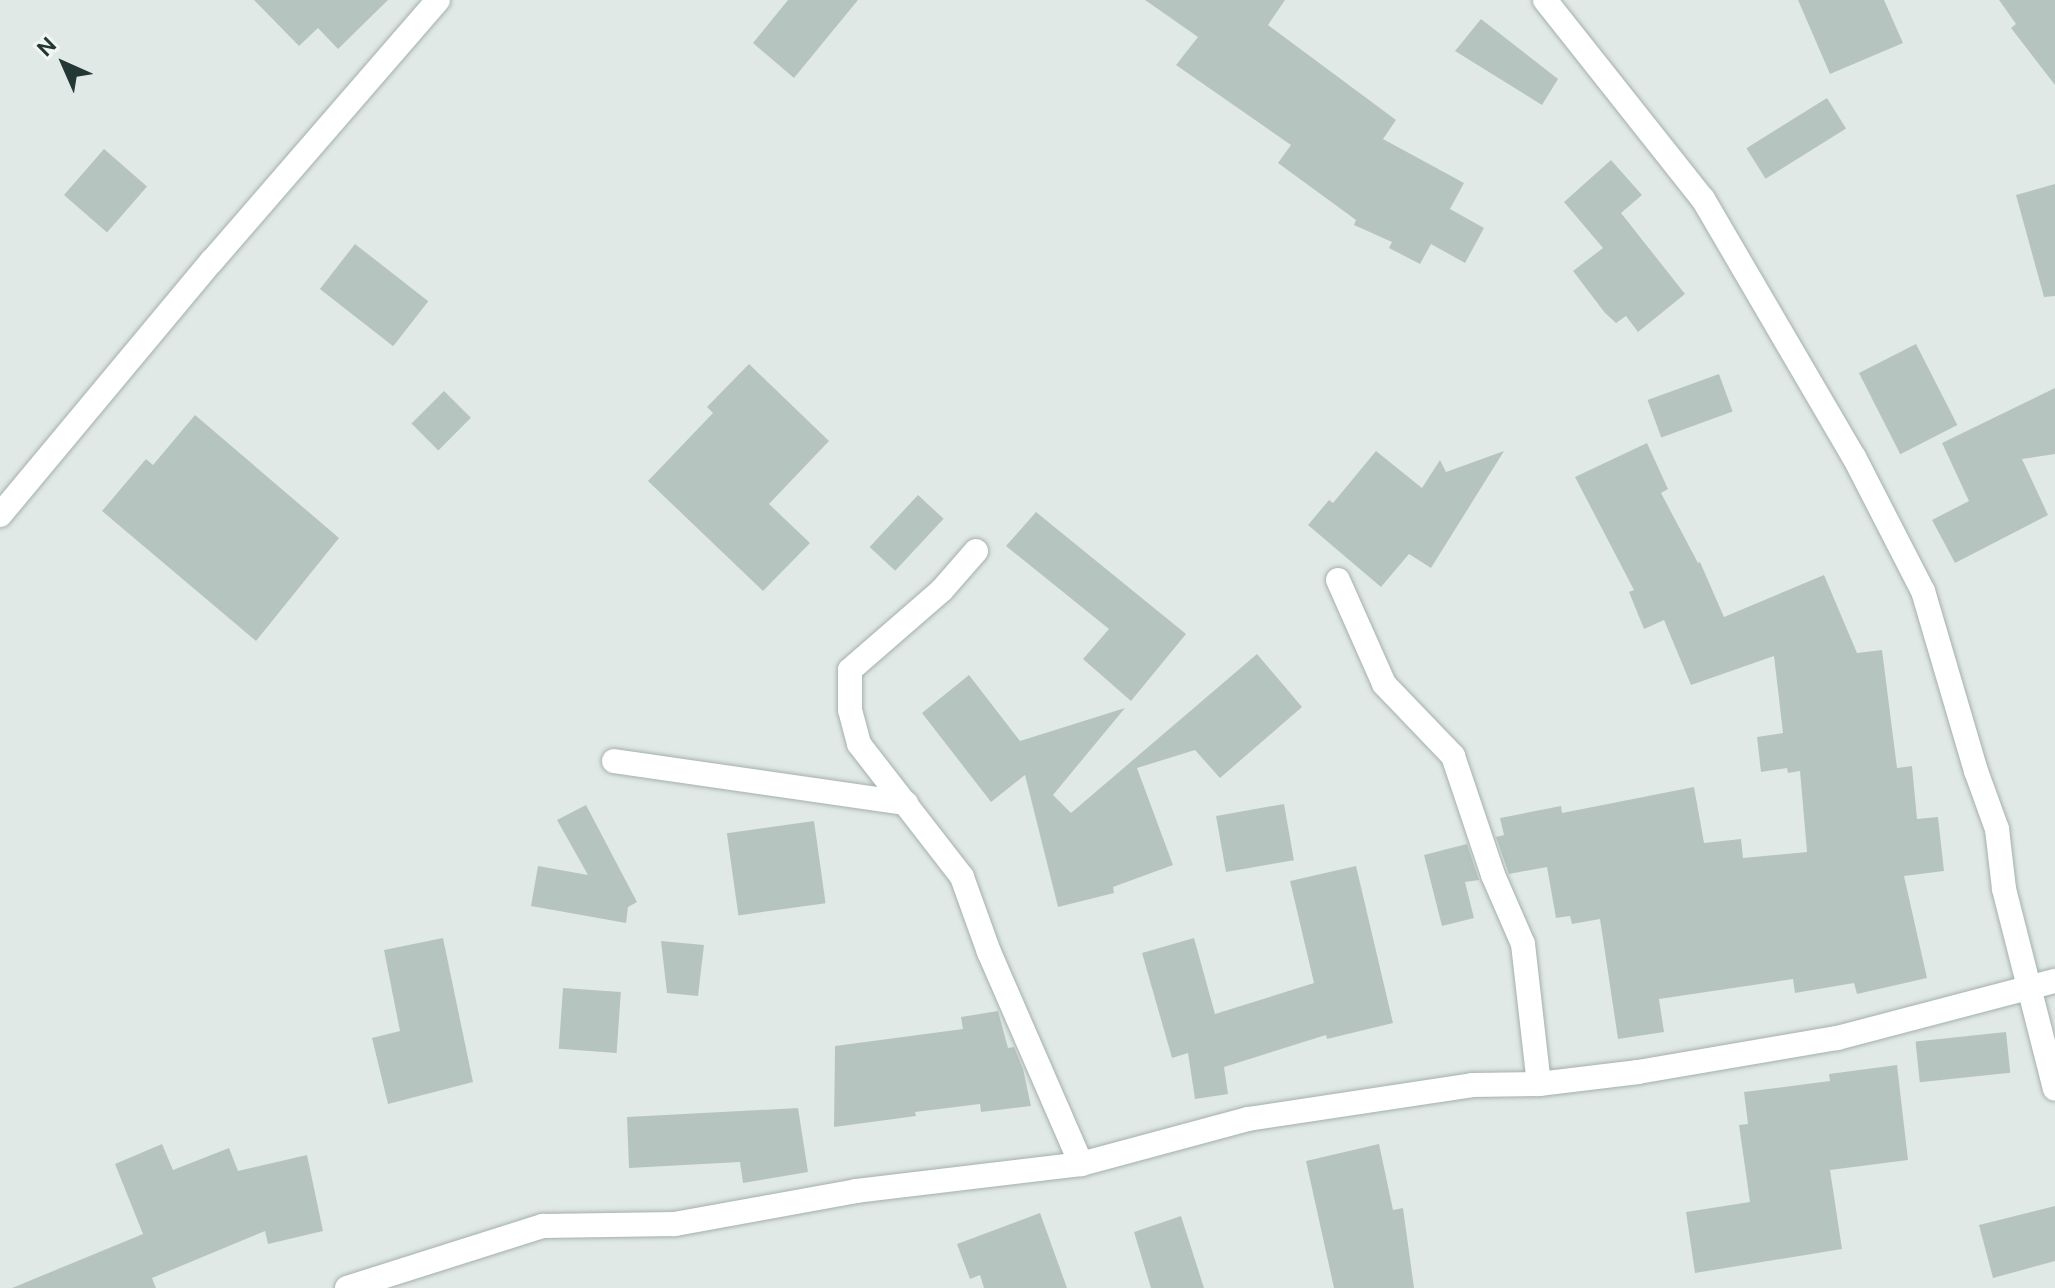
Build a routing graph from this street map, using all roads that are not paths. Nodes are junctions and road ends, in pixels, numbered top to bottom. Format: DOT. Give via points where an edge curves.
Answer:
graph roads {
  1 [pos="438,0"];
  2 [pos="1545,0"];
  3 [pos="0,515"];
  4 [pos="976,551"];
  5 [pos="1338,580"];
  6 [pos="614,761"];
  7 [pos="906,803"];
  8 [pos="2055,981"];
  9 [pos="2030,986"];
  10 [pos="1539,1084"];
  11 [pos="2055,1089"];
  12 [pos="1081,1164"];
  13 [pos="347,1288"];
  1 -- 3 [label="street"];
  2 -- 9 [label="street" via="1703,199 1854,457 1923,591 1997,829 2004,889"];
  4 -- 7 [label="street" via="942,590 850,670 850,710 859,744"];
  5 -- 10 [label="street" via="1384,684 1453,756 1493,875 1523,944"];
  6 -- 7 [label="street"];
  7 -- 12 [label="street" via="962,877"];
  8 -- 9 [label="street"];
  9 -- 10 [label="street" via="1837,1038"];
  9 -- 11 [label="street"];
  10 -- 12 [label="street" via="1472,1085 1248,1119"];
  12 -- 13 [label="street" via="856,1191 675,1224 543,1226"];
}
